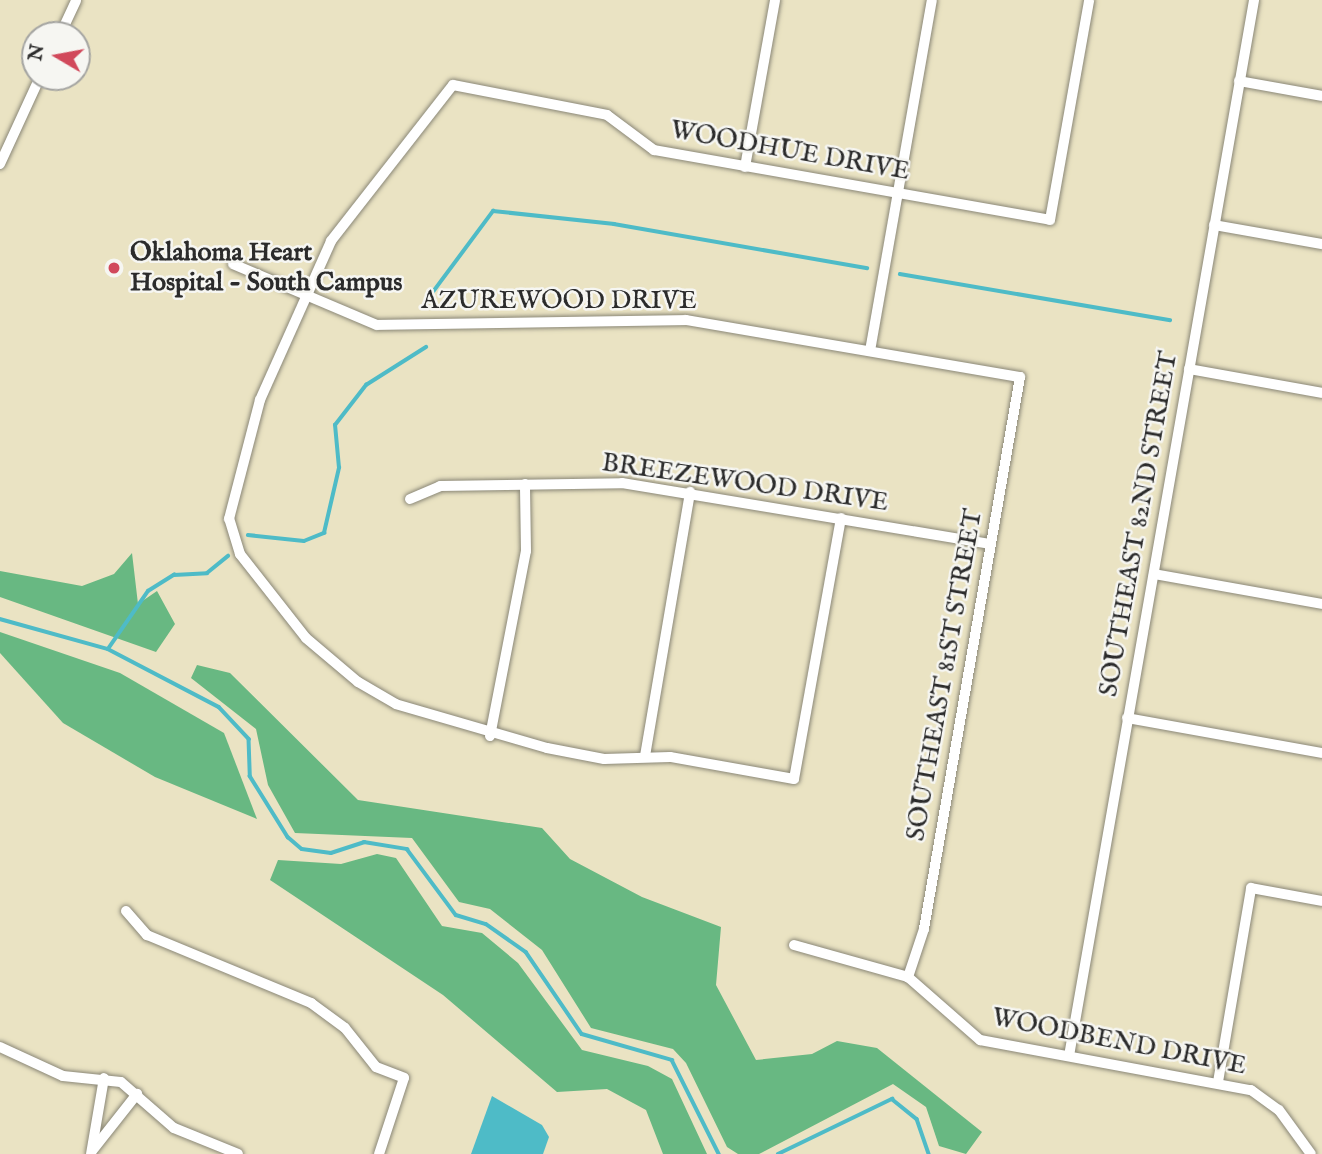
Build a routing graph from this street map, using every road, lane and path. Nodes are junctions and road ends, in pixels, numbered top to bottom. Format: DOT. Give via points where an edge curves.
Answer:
graph roads {
  1 [pos="76,0"];
  2 [pos="775,0"];
  3 [pos="932,0"];
  4 [pos="1089,0"];
  5 [pos="1254,0"];
  6 [pos="66,21"];
  7 [pos="1240,81"];
  8 [pos="34,91"];
  9 [pos="1322,96"];
  10 [pos="0,164"];
  11 [pos="745,167"];
  12 [pos="898,193"];
  13 [pos="1214,225"];
  14 [pos="1322,244"];
  15 [pos="233,264"];
  16 [pos="305,297"];
  17 [pos="870,351"];
  18 [pos="1189,369"];
  19 [pos="1020,377"];
  20 [pos="1322,393"];
  21 [pos="525,484"];
  22 [pos="690,492"];
  23 [pos="410,499"];
  24 [pos="841,518"];
  25 [pos="991,544"];
  26 [pos="1154,574"];
  27 [pos="1322,604"];
  28 [pos="1127,719"];
  29 [pos="491,736"];
  30 [pos="1322,753"];
  31 [pos="645,756"];
  32 [pos="1322,901"];
  33 [pos="126,911"];
  34 [pos="794,945"];
  35 [pos="908,977"];
  36 [pos="0,1047"];
  37 [pos="1069,1056"];
  38 [pos="104,1078"];
  39 [pos="1218,1082"];
  40 [pos="137,1094"];
  41 [pos="101,1109"];
  42 [pos="116,1117"];
  43 [pos="91,1152"];
  44 [pos="238,1154"];
  45 [pos="379,1154"];
  46 [pos="1311,1154"];
  1 -- 6 [label="street"];
  2 -- 11 [label="street"];
  3 -- 12 [label="street"];
  4 -- 12 [label="street, WOODHUE DRIVE" via="1050,220"];
  5 -- 7 [label="street, SOUTHEAST 82ND STREET"];
  7 -- 9 [label="street"];
  7 -- 13 [label="street, SOUTHEAST 82ND STREET"];
  8 -- 10 [label="street"];
  11 -- 12 [label="street, WOODHUE DRIVE"];
  11 -- 16 [label="street, WOODHUE DRIVE" via="654,150 607,115 453,85 338,228"];
  12 -- 17 [label="street"];
  13 -- 14 [label="street"];
  13 -- 18 [label="street, SOUTHEAST 82ND STREET"];
  15 -- 16 [label="street, AZUREWOOD DRIVE"];
  16 -- 17 [label="street, AZUREWOOD DRIVE" via="377,325 686,320"];
  16 -- 29 [label="street" via="260,400 232,496 230,530 250,568 306,638 359,682 421,715"];
  17 -- 19 [label="street, AZUREWOOD DRIVE"];
  18 -- 20 [label="street"];
  18 -- 26 [label="street, SOUTHEAST 82ND STREET"];
  19 -- 25 [label="street, SOUTHEAST 81ST STREET"];
  21 -- 22 [label="street, BREEZEWOOD DRIVE" via="622,483"];
  21 -- 23 [label="street, BREEZEWOOD DRIVE" via="440,486"];
  21 -- 29 [label="street" via="526,551"];
  22 -- 24 [label="street, BREEZEWOOD DRIVE"];
  22 -- 31 [label="street"];
  24 -- 25 [label="street, BREEZEWOOD DRIVE"];
  24 -- 31 [label="street" via="794,779"];
  25 -- 35 [label="street, SOUTHEAST 81ST STREET" via="924,929"];
  26 -- 27 [label="street"];
  26 -- 28 [label="street, SOUTHEAST 82ND STREET"];
  28 -- 30 [label="street"];
  28 -- 37 [label="street, SOUTHEAST 82ND STREET"];
  29 -- 31 [label="street" via="604,759"];
  32 -- 39 [label="street" via="1251,888"];
  33 -- 45 [label="street" via="147,935 311,1003 345,1028 376,1067 404,1078"];
  34 -- 35 [label="street, WOODBEND DRIVE"];
  35 -- 37 [label="street, WOODBEND DRIVE" via="939,999 971,1036"];
  36 -- 38 [label="street" via="63,1076"];
  37 -- 39 [label="street, WOODBEND DRIVE"];
  38 -- 40 [label="street"];
  38 -- 41 [label="street"];
  39 -- 46 [label="street, WOODBEND DRIVE" via="1271,1102"];
  40 -- 42 [label="street"];
  40 -- 44 [label="street" via="191,1138"];
  41 -- 42 [label="street"];
  41 -- 43 [label="street"];
  42 -- 43 [label="street"];
}
